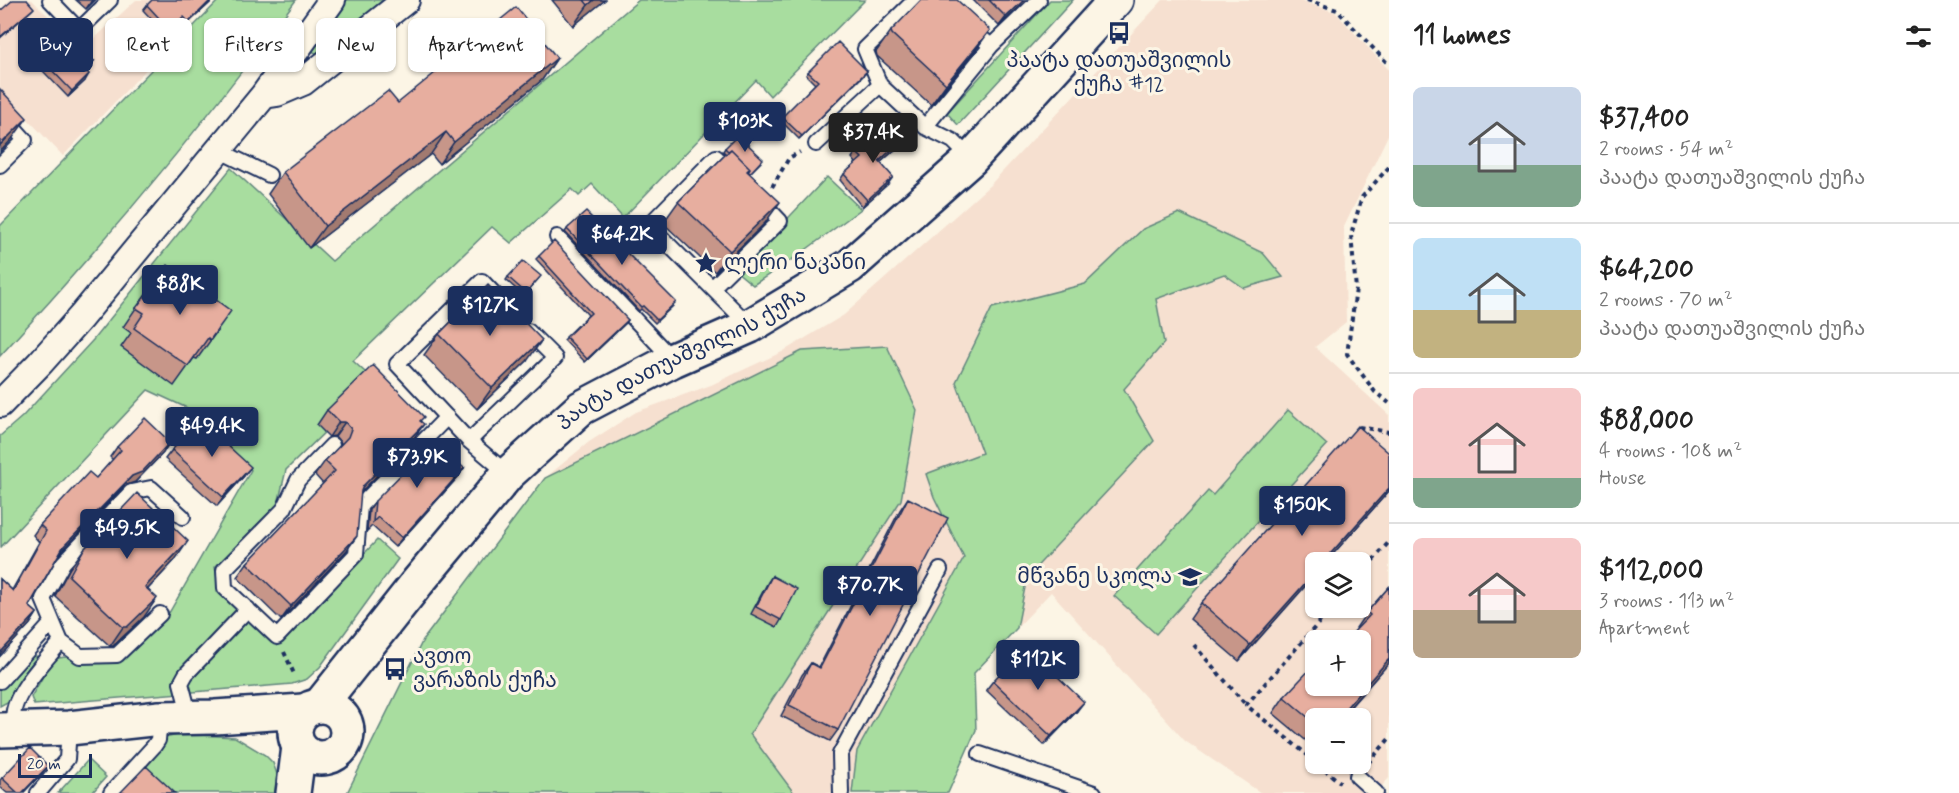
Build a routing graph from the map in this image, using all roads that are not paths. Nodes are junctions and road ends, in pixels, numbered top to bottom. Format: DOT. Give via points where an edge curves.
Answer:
graph roads {
  1 [pos="50,0"];
  2 [pos="110,0"];
  3 [pos="332,0"];
  4 [pos="406,0"];
  5 [pos="915,0"];
  6 [pos="1039,0"];
  7 [pos="1116,0"];
  8 [pos="955,15"];
  9 [pos="991,46"];
  10 [pos="880,85"];
  11 [pos="264,95"];
  12 [pos="0,112"];
  13 [pos="925,127"];
  14 [pos="816,144"];
  15 [pos="218,150"];
  16 [pos="971,159"];
  17 [pos="0,165"];
  18 [pos="269,175"];
  19 [pos="557,237"];
  20 [pos="712,288"];
  21 [pos="506,307"];
  22 [pos="522,324"];
  23 [pos="750,326"];
  24 [pos="673,360"];
  25 [pos="0,404"];
  26 [pos="447,417"];
  27 [pos="469,441"];
  28 [pos="332,445"];
  29 [pos="508,474"];
  30 [pos="183,517"];
  31 [pos="940,570"];
  32 [pos="248,609"];
  33 [pos="160,614"];
  34 [pos="52,623"];
  35 [pos="62,642"];
  36 [pos="0,681"];
  37 [pos="188,718"];
  38 [pos="69,728"];
  39 [pos="314,728"];
  40 [pos="10,730"];
  41 [pos="981,754"];
  42 [pos="1357,776"];
  43 [pos="38,793"];
  44 [pos="111,793"];
  45 [pos="293,793"];
  46 [pos="311,793"];
  47 [pos="841,793"];
  48 [pos="1094,793"];
  49 [pos="1376,793"];
  1 -- 2 [label="lane" via="79,30"];
  3 -- 11 [label="street"];
  4 -- 11 [label="street" via="303,82"];
  5 -- 10 [label="lane" via="865,49"];
  6 -- 9 [label="lane"];
  7 -- 16 [label="main road, პაატა დათუაშვილის ქუჩა"];
  8 -- 9 [label="lane"];
  9 -- 13 [label="lane"];
  10 -- 13 [label="lane"];
  10 -- 14 [label="lane"];
  11 -- 15 [label="street"];
  12 -- 17 [label="lane" via="25,140"];
  13 -- 16 [label="lane" via="953,141"];
  15 -- 18 [label="lane"];
  15 -- 25 [label="street" via="81,317"];
  16 -- 23 [label="main road, პაატა დათუაშვილის ქუჩა" via="850,266"];
  19 -- 24 [label="lane"];
  20 -- 20 [label="lane" via="649,225 717,157 780,221"];
  20 -- 23 [label="lane"];
  21 -- 26 [label="lane" via="482,281 397,364"];
  22 -- 27 [label="lane" via="555,358"];
  23 -- 24 [label="main road, პაატა დათუაშვილის ქუჩა"];
  24 -- 29 [label="main road, პაატა დათუაშვილის ქუჩა" via="581,408"];
  26 -- 27 [label="lane"];
  26 -- 32 [label="lane" via="360,506 356,554 277,637"];
  27 -- 29 [label="lane"];
  28 -- 32 [label="lane" via="298,480 284,509 224,570 225,588"];
  29 -- 39 [label="main road, პაატა დათუაშვილის ქუჩა" via="417,583"];
  30 -- 34 [label="lane" via="151,488 130,492 63,563 43,599"];
  31 -- 47 [label="lane" via="840,754"];
  32 -- 37 [label="lane" via="181,683"];
  33 -- 35 [label="lane" via="117,655 80,656"];
  34 -- 35 [label="lane"];
  34 -- 36 [label="lane"];
  35 -- 40 [label="lane" via="23,689"];
  37 -- 38 [label="main road"];
  37 -- 39 [label="main road"];
  37 -- 44 [label="lane" via="158,740 135,775"];
  38 -- 40 [label="main road"];
  38 -- 43 [label="lane" via="67,759"];
  39 -- 45 [label="main road"];
  39 -- 46 [label="main road"];
  41 -- 48 [label="lane"];
  42 -- 49 [label="lane"];
}
